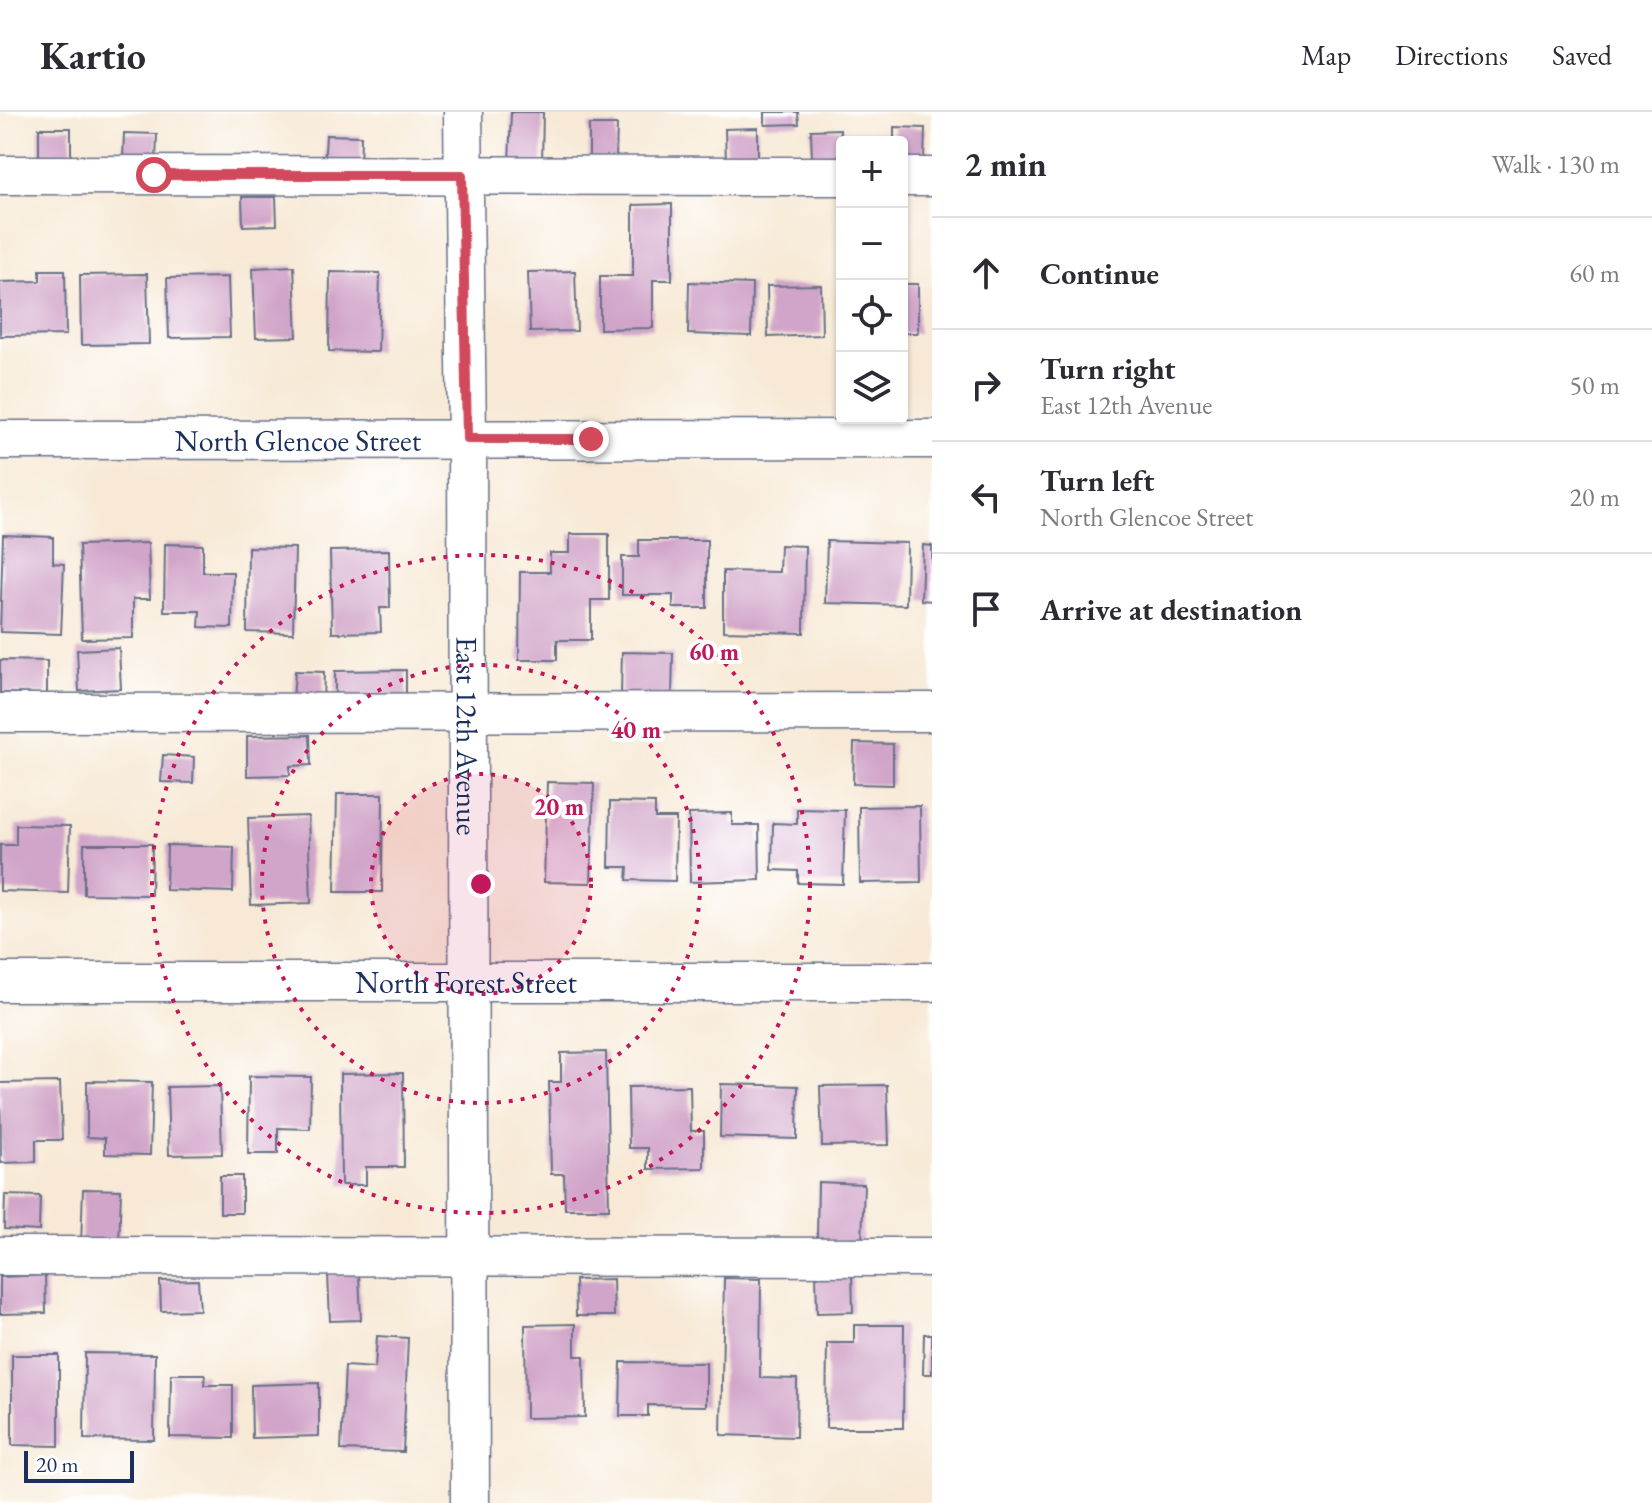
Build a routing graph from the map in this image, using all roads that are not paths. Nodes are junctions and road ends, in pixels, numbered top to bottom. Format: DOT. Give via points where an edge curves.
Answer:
graph roads {
  1 [pos="463,112"];
  2 [pos="0,175"];
  3 [pos="462,175"];
  4 [pos="836,176"];
  5 [pos="908,177"];
  6 [pos="932,177"];
  7 [pos="467,439"];
  8 [pos="932,439"];
  9 [pos="0,440"];
  10 [pos="932,712"];
  11 [pos="0,713"];
  12 [pos="467,713"];
  13 [pos="0,982"];
  14 [pos="932,982"];
  15 [pos="468,983"];
  16 [pos="0,1256"];
  17 [pos="469,1256"];
  18 [pos="932,1257"];
  19 [pos="470,1503"];
  1 -- 3 [label="street, East 12th Avenue"];
  2 -- 3 [label="street"];
  3 -- 4 [label="street"];
  3 -- 7 [label="street, East 12th Avenue"];
  5 -- 6 [label="street"];
  7 -- 8 [label="street, North Glencoe Street"];
  7 -- 9 [label="street, North Glencoe Street"];
  7 -- 12 [label="street, East 12th Avenue"];
  10 -- 12 [label="street"];
  11 -- 12 [label="street"];
  12 -- 15 [label="street, East 12th Avenue"];
  13 -- 15 [label="street, North Forest Street"];
  14 -- 15 [label="street, North Forest Street"];
  15 -- 17 [label="street, East 12th Avenue"];
  16 -- 17 [label="street"];
  17 -- 18 [label="street"];
  17 -- 19 [label="street, East 12th Avenue"];
}
